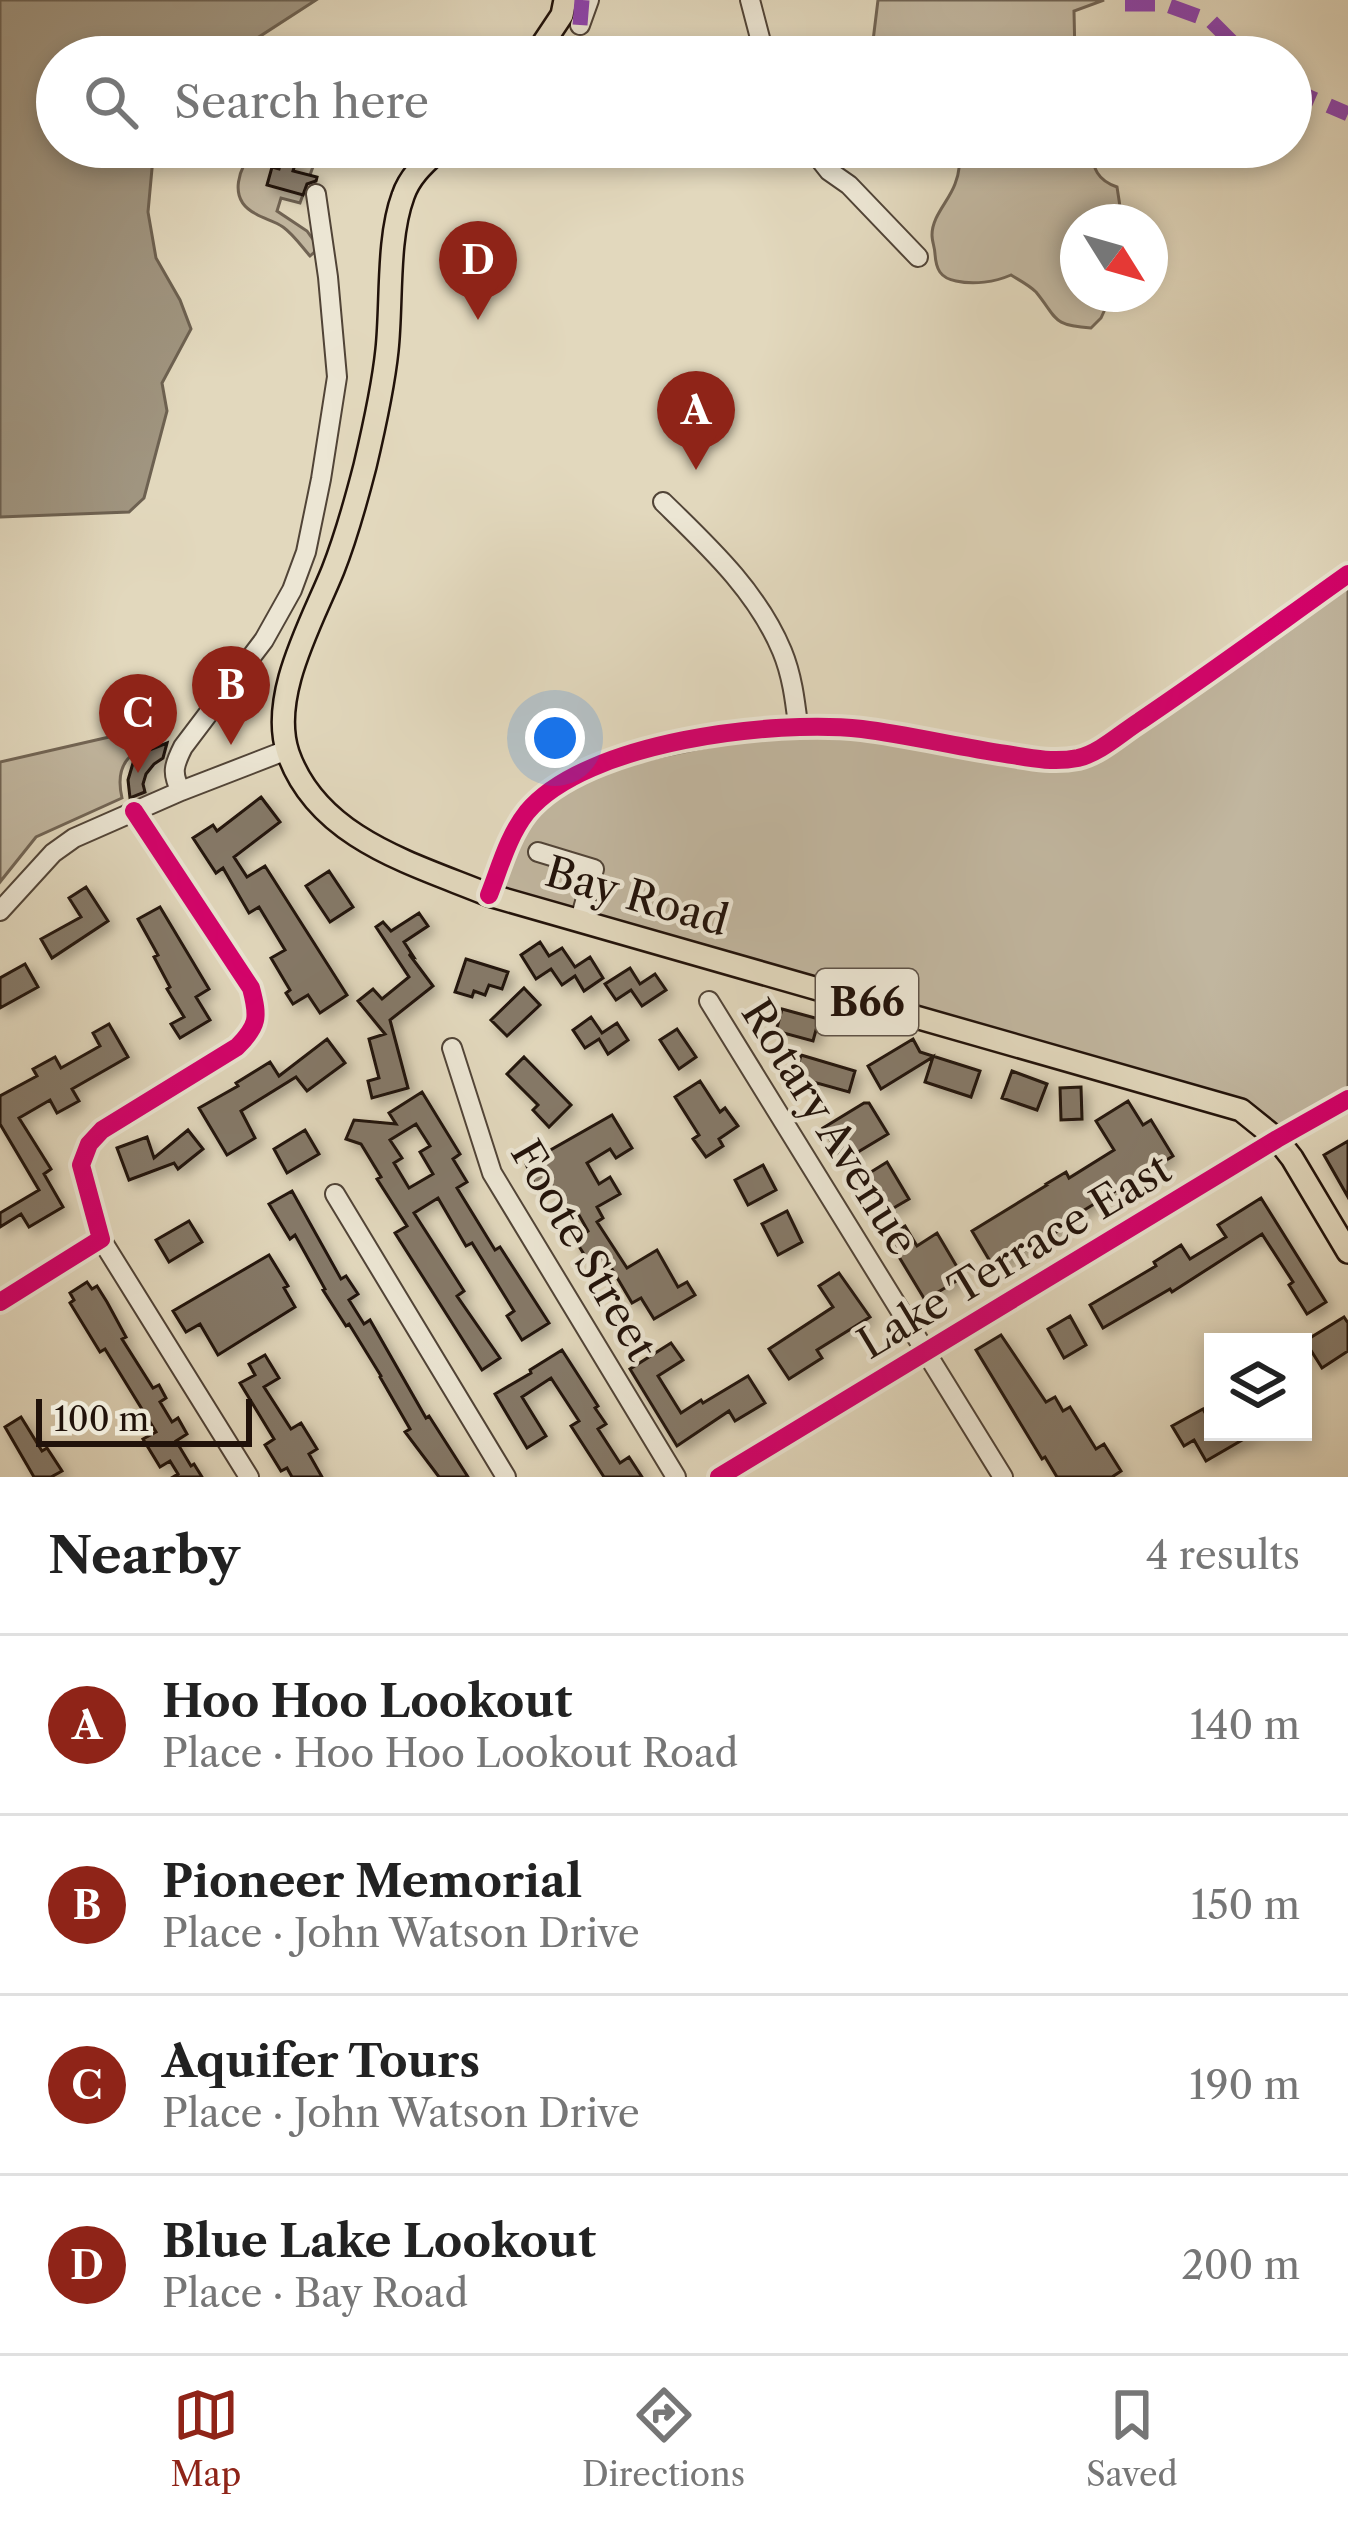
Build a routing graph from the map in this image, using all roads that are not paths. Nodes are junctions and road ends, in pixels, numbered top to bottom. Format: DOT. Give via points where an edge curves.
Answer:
graph roads {
  1 [pos="565,0"];
  2 [pos="589,0"];
  3 [pos="750,0"];
  4 [pos="580,26"];
  5 [pos="548,36"];
  6 [pos="758,36"];
  7 [pos="419,168"];
  8 [pos="827,168"];
  9 [pos="316,194"];
  10 [pos="918,257"];
  11 [pos="663,502"];
  12 [pos="1348,574"];
  13 [pos="798,725"];
  14 [pos="287,750"];
  15 [pos="182,791"];
  16 [pos="134,812"];
  17 [pos="538,852"];
  18 [pos="489,895"];
  19 [pos="0,911"];
  20 [pos="580,920"];
  21 [pos="709,1000"];
  22 [pos="452,1048"];
  23 [pos="1348,1099"];
  24 [pos="1277,1139"];
  25 [pos="335,1194"];
  26 [pos="101,1239"];
  27 [pos="1348,1252"];
  28 [pos="0,1302"];
  29 [pos="927,1352"];
  30 [pos="248,1477"];
  31 [pos="506,1477"];
  32 [pos="676,1477"];
  33 [pos="719,1477"];
  34 [pos="1003,1477"];
  1 -- 5 [label="main road"];
  2 -- 4 [label="street"];
  3 -- 6 [label="street"];
  7 -- 14 [label="main road" via="403,196 394,245 378,409 347,532 287,693"];
  8 -- 10 [label="street"];
  9 -- 15 [label="street" via="337,377 306,552 264,640 173,766"];
  11 -- 13 [label="street" via="761,612 787,664"];
  12 -- 13 [label="street" via="1086,756 1059,761"];
  13 -- 18 [label="street" via="589,766 527,813"];
  14 -- 15 [label="street"];
  14 -- 18 [label="main road, Bay Road / B66" via="304,786 361,840"];
  15 -- 16 [label="street"];
  16 -- 19 [label="street" via="53,853"];
  16 -- 26 [label="street" via="251,988 257,1011 253,1031 236,1047 89,1144 81,1165"];
  17 -- 20 [label="street" via="594,868"];
  18 -- 20 [label="main road, Bay Road / B66"];
  20 -- 24 [label="main road, Bay Road / B66" via="1241,1110"];
  21 -- 29 [label="street, Rotary Avenue"];
  22 -- 32 [label="street, Foote Street" via="492,1173"];
  23 -- 24 [label="street, Lake Terrace East"];
  24 -- 27 [label="main road, Bay Road / B66"];
  24 -- 29 [label="street, Lake Terrace East"];
  25 -- 31 [label="street"];
  26 -- 28 [label="street"];
  26 -- 30 [label="street"];
  29 -- 33 [label="street, Lake Terrace East"];
  29 -- 34 [label="street, Rotary Avenue"];
}
